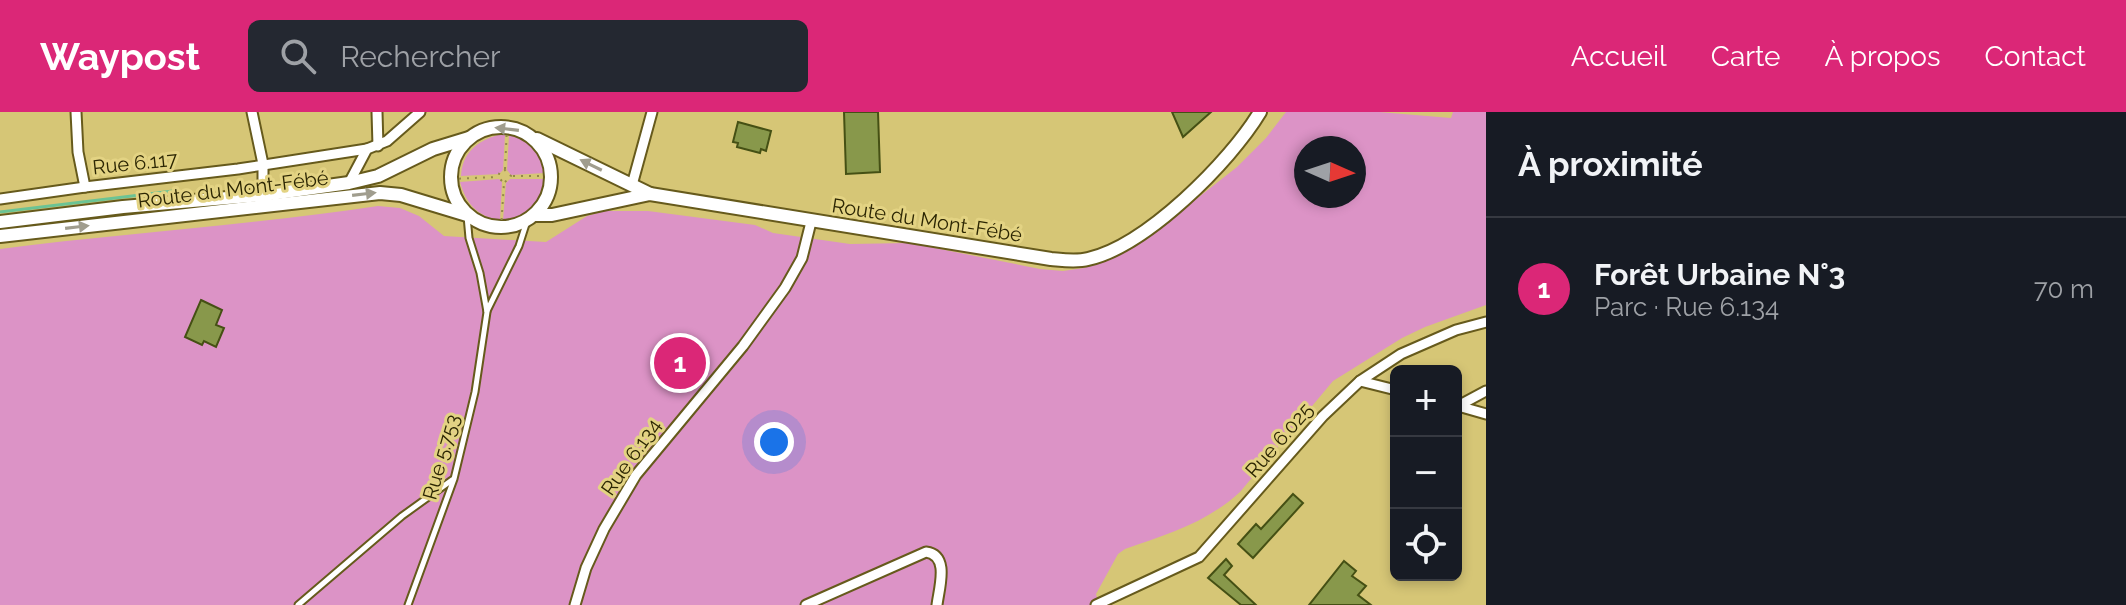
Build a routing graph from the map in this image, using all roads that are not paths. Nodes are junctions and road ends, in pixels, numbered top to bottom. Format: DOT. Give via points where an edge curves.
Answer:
graph roads {
  1 [pos="76,112"];
  2 [pos="252,112"];
  3 [pos="377,112"];
  4 [pos="420,112"];
  5 [pos="652,112"];
  6 [pos="1260,112"];
  7 [pos="531,136"];
  8 [pos="469,138"];
  9 [pos="373,147"];
  10 [pos="263,164"];
  11 [pos="349,183"];
  12 [pos="632,185"];
  13 [pos="85,187"];
  14 [pos="650,194"];
  15 [pos="263,195"];
  16 [pos="0,199"];
  17 [pos="467,215"];
  18 [pos="531,218"];
  19 [pos="0,222"];
  20 [pos="811,222"];
  21 [pos="0,236"];
  22 [pos="487,312"];
  23 [pos="1486,322"];
  24 [pos="1360,381"];
  25 [pos="1390,388"];
  26 [pos="1486,391"];
  27 [pos="1462,403"];
  28 [pos="1462,407"];
  29 [pos="1486,414"];
  30 [pos="454,479"];
  31 [pos="824,601"];
  32 [pos="1104,602"];
  33 [pos="298,605"];
  34 [pos="408,605"];
  35 [pos="575,605"];
  36 [pos="806,605"];
  37 [pos="937,605"];
  1 -- 13 [label="street, Rue 6.117"];
  2 -- 10 [label="street"];
  3 -- 9 [label="street"];
  4 -- 9 [label="street"];
  5 -- 12 [label="street"];
  6 -- 20 [label="street, Route du Mont-Fébé" via="1232,152 1173,208 1119,246 1087,259 1051,259"];
  7 -- 8 [label="street, Route du Mont-Fébé" via="507,127"];
  12 -- 7 [label="street, one-way"];
  7 -- 18 [label="street" via="542,147 552,176 548,197"];
  8 -- 11 [label="street, Route du Mont-Fébé"];
  8 -- 17 [label="street" via="459,149 451,179"];
  9 -- 10 [label="street, Rue 6.117"];
  9 -- 11 [label="street"];
  10 -- 13 [label="street, Rue 6.117"];
  10 -- 15 [label="street"];
  11 -- 15 [label="street, Route du Mont-Fébé"];
  12 -- 14 [label="street"];
  13 -- 16 [label="street"];
  14 -- 18 [label="street, Route du Mont-Fébé"];
  14 -- 20 [label="street, Route du Mont-Fébé"];
  15 -- 19 [label="street, Route du Mont-Fébé"];
  17 -- 18 [label="street, Route du Mont-Fébé" via="501,228"];
  21 -- 17 [label="street, Route du Mont-Fébé, one-way" via="380,193"];
  17 -- 22 [label="lane"];
  18 -- 22 [label="lane"];
  20 -- 35 [label="street, Rue 6.134" via="802,258 785,288 636,475 598,542"];
  22 -- 30 [label="lane, Rue 5.753"];
  23 -- 24 [label="street, Rue 6.025" via="1401,354"];
  24 -- 25 [label="street"];
  24 -- 32 [label="street, Rue 6.025" via="1199,557"];
  26 -- 27 [label="street"];
  28 -- 29 [label="street"];
  30 -- 33 [label="lane"];
  30 -- 34 [label="lane, Rue 5.753"];
  31 -- 36 [label="street"];
  31 -- 37 [label="street" via="926,552 938,557 942,566"];
}
